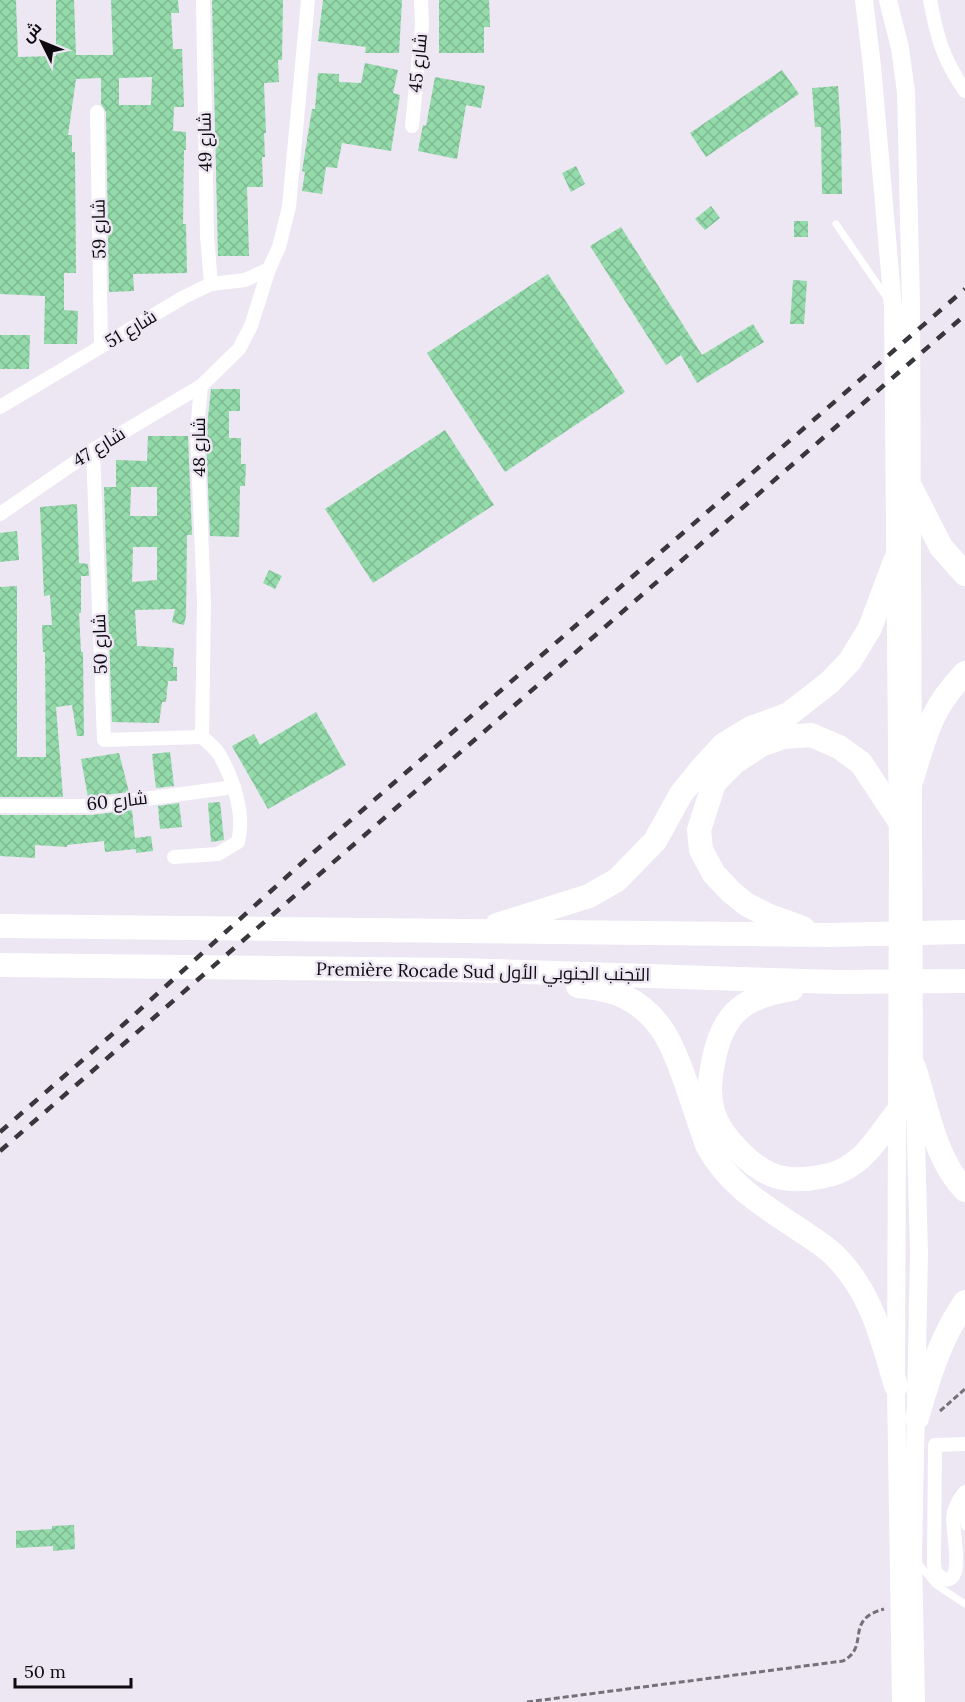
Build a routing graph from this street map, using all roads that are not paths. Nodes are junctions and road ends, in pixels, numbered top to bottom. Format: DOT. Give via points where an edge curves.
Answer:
graph roads {
  1 [pos="203,0"];
  2 [pos="308,0"];
  3 [pos="421,0"];
  4 [pos="864,0"];
  5 [pos="888,0"];
  6 [pos="930,0"];
  7 [pos="965,91"];
  8 [pos="97,112"];
  9 [pos="412,126"];
  10 [pos="836,224"];
  11 [pos="269,269"];
  12 [pos="211,284"];
  13 [pos="902,306"];
  14 [pos="101,346"];
  15 [pos="201,386"];
  16 [pos="0,407"];
  17 [pos="904,442"];
  18 [pos="93,450"];
  19 [pos="912,490"];
  20 [pos="0,514"];
  21 [pos="895,561"];
  22 [pos="965,574"];
  23 [pos="965,672"];
  24 [pos="202,737"];
  25 [pos="912,778"];
  26 [pos="234,787"];
  27 [pos="0,806"];
  28 [pos="898,819"];
  29 [pos="906,856"];
  30 [pos="174,857"];
  31 [pos="0,926"];
  32 [pos="484,931"];
  33 [pos="965,932"];
  34 [pos="828,935"];
  35 [pos="0,965"];
  36 [pos="460,970"];
  37 [pos="965,981"];
  38 [pos="836,982"];
  39 [pos="906,1039"];
  40 [pos="914,1067"];
  41 [pos="898,1112"];
  42 [pos="965,1190"];
  43 [pos="965,1302"];
  44 [pos="896,1386"];
  45 [pos="927,1417"];
  46 [pos="965,1444"];
  47 [pos="965,1492"];
  48 [pos="965,1505"];
  49 [pos="965,1527"];
  50 [pos="913,1556"];
  51 [pos="965,1604"];
  52 [pos="902,1702"];
  53 [pos="916,1702"];
  1 -- 12 [label="street, شارع 49"];
  2 -- 11 [label="street" via="289,207"];
  3 -- 9 [label="street, شارع 45"];
  4 -- 13 [label="main road"];
  5 -- 13 [label="main road" via="906,92"];
  6 -- 7 [label="street" via="938,40"];
  8 -- 14 [label="street, شارع 59"];
  10 -- 13 [label="lane"];
  11 -- 12 [label="street, شارع 51" via="245,280"];
  11 -- 15 [label="street" via="251,326 239,349"];
  12 -- 14 [label="street, شارع 51"];
  13 -- 17 [label="main road"];
  14 -- 16 [label="street, شارع 51"];
  15 -- 18 [label="street, شارع 47"];
  15 -- 24 [label="street, شارع 48" via="196,431 204,602"];
  17 -- 19 [label="main road"];
  17 -- 21 [label="main road"];
  18 -- 20 [label="street, شارع 47"];
  18 -- 24 [label="street, شارع 50" via="104,740"];
  19 -- 22 [label="highway" via="941,547"];
  19 -- 25 [label="main road"];
  21 -- 28 [label="main road"];
  21 -- 32 [label="highway" via="870,628 850,661 789,714 751,728 723,745 681,794 655,841 617,880 589,896"];
  23 -- 25 [label="highway" via="939,704"];
  24 -- 26 [label="street" via="218,753"];
  25 -- 29 [label="main road"];
  26 -- 27 [label="street, شارع 60" via="92,806"];
  26 -- 30 [label="street" via="242,826 238,842 218,854"];
  28 -- 29 [label="main road"];
  28 -- 34 [label="highway" via="861,763 839,747 811,735 783,737 761,745 735,762 714,783 699,830 700,850 714,874 746,904 766,915"];
  29 -- 39 [label="main road"];
  31 -- 32 [label="highway"];
  32 -- 34 [label="highway"];
  33 -- 34 [label="highway"];
  35 -- 36 [label="highway, Première Rocade Sud التجنب الجنوبي الأول"];
  36 -- 38 [label="highway, Première Rocade Sud التجنب الجنوبي الأول"];
  36 -- 44 [label="highway" via="602,989 622,995 655,1018 675,1050 714,1159 742,1190 821,1244 845,1268 877,1321"];
  37 -- 38 [label="highway, Première Rocade Sud التجنب الجنوبي الأول"];
  38 -- 41 [label="highway" via="764,995 742,1006 728,1020 719,1037 710,1078 710,1100 718,1124 760,1169 780,1178 804,1180 830,1175 853,1164"];
  39 -- 40 [label="main road"];
  39 -- 41 [label="main road"];
  40 -- 42 [label="highway" via="942,1156"];
  40 -- 45 [label="main road"];
  41 -- 44 [label="main road"];
  43 -- 45 [label="highway" via="935,1356"];
  44 -- 52 [label="main road"];
  45 -- 50 [label="main road"];
  46 -- 47 [label="street" via="935,1445 934,1564 935,1572 943,1579 951,1580 962,1573 965,1558 953,1521 957,1502"];
  48 -- 49 [label="lane"];
  50 -- 51 [label="lane" via="934,1584"];
  50 -- 53 [label="main road"];
}
